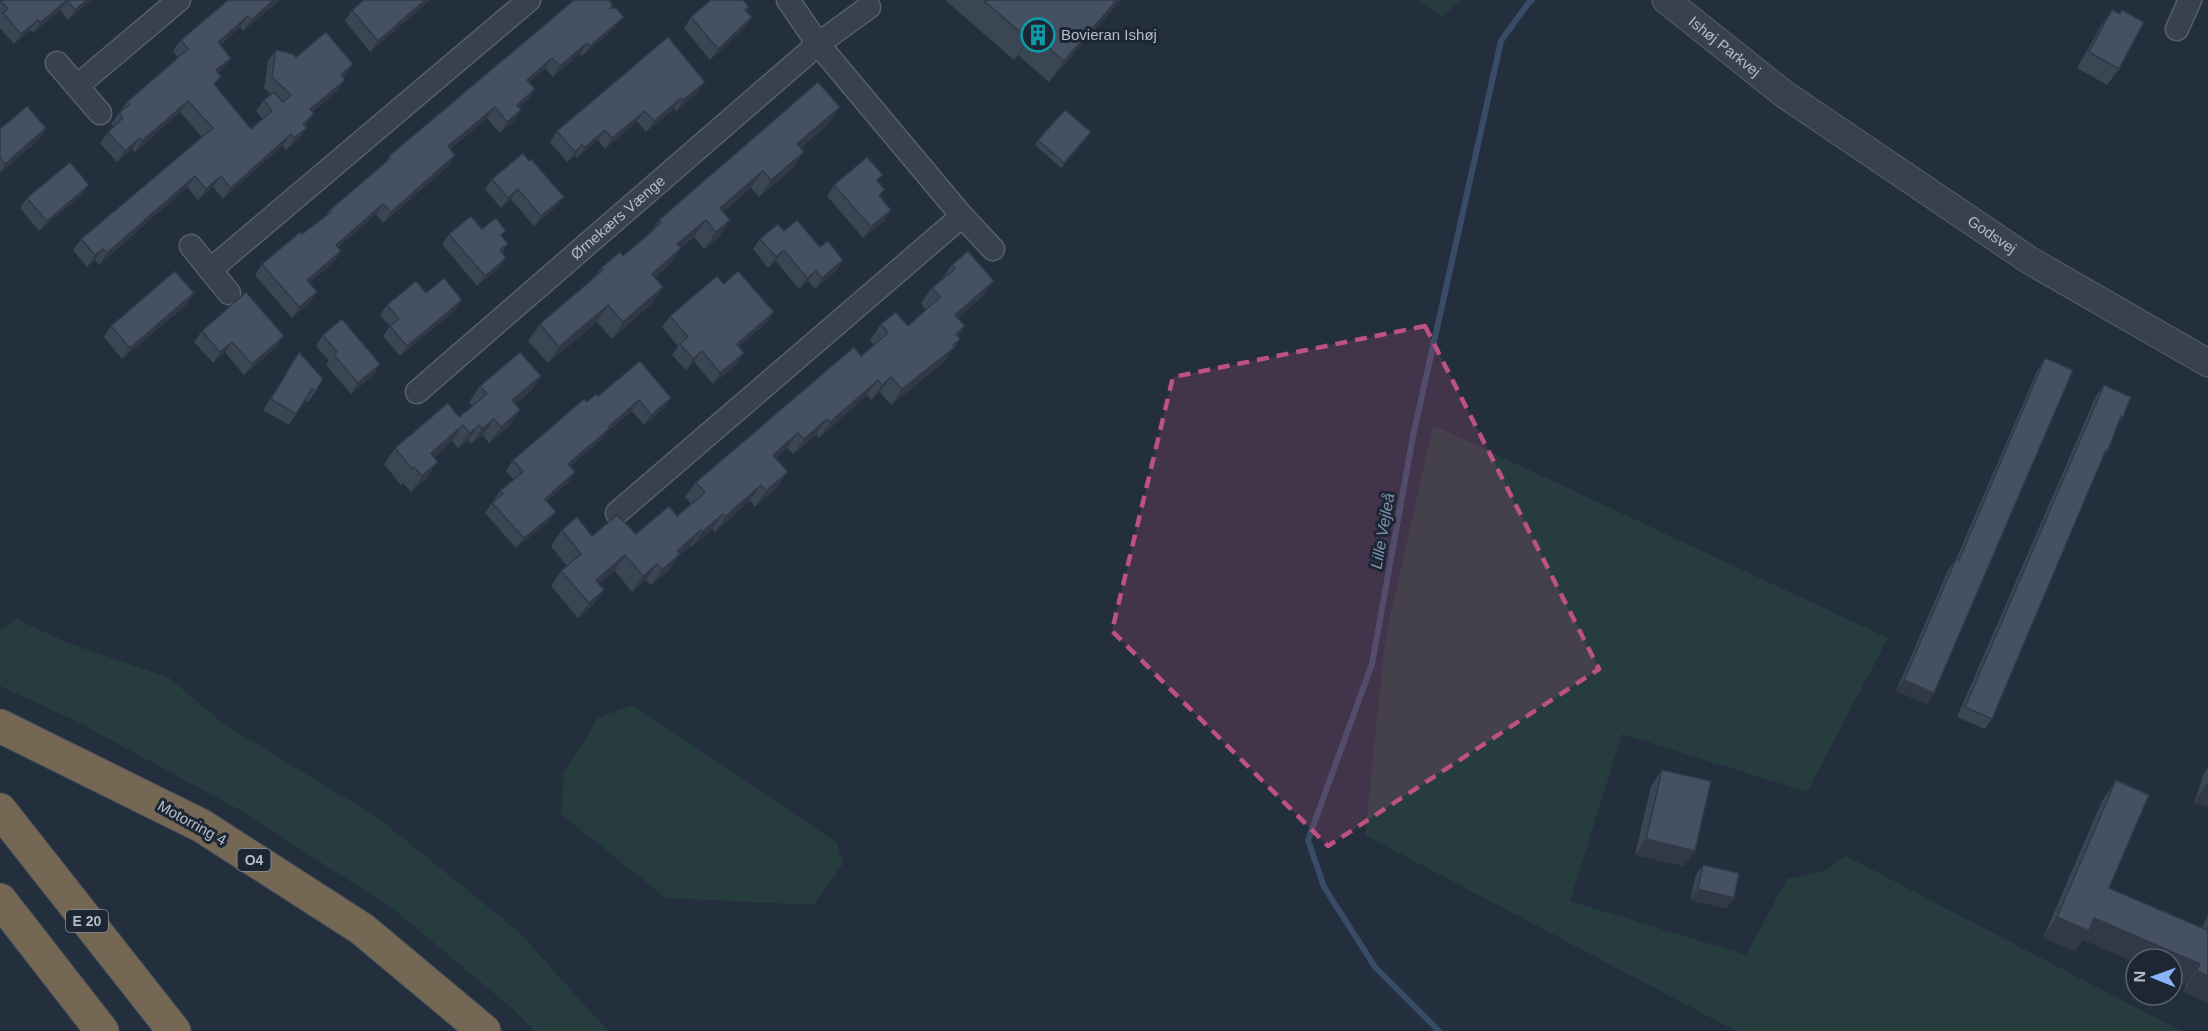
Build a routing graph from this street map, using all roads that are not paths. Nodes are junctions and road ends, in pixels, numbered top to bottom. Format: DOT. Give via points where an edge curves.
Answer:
graph roads {
  1 [pos="179,0"];
  2 [pos="530,0"];
  3 [pos="788,0"];
  4 [pos="1666,0"];
  5 [pos="2190,0"];
  6 [pos="869,7"];
  7 [pos="2177,29"];
  8 [pos="818,44"];
  9 [pos="57,63"];
  10 [pos="77,86"];
  11 [pos="1785,94"];
  12 [pos="100,113"];
  13 [pos="962,216"];
  14 [pos="191,246"];
  15 [pos="993,249"];
  16 [pos="210,270"];
  17 [pos="230,293"];
  18 [pos="2208,363"];
  19 [pos="417,392"];
  20 [pos="617,513"];
  21 [pos="0,726"];
  22 [pos="0,810"];
  23 [pos="0,900"];
  24 [pos="102,1031"];
  25 [pos="174,1031"];
  26 [pos="484,1031"];
  1 -- 10 [label="street"];
  2 -- 16 [label="street"];
  3 -- 8 [label="street"];
  4 -- 11 [label="street, Ishøj Parkvej"];
  5 -- 7 [label="street"];
  6 -- 8 [label="street, Ørnekærs Vænge"];
  8 -- 13 [label="street"];
  8 -- 19 [label="street, Ørnekærs Vænge"];
  9 -- 10 [label="street"];
  10 -- 12 [label="street"];
  11 -- 18 [label="street, Godsvej" via="2029,260"];
  13 -- 15 [label="street"];
  13 -- 20 [label="street"];
  14 -- 16 [label="street"];
  16 -- 17 [label="street"];
  21 -- 26 [label="highway, Motorring 4 / O4" via="202,826 362,929"];
  22 -- 25 [label="highway, E 20"];
  23 -- 24 [label="highway"];
}
